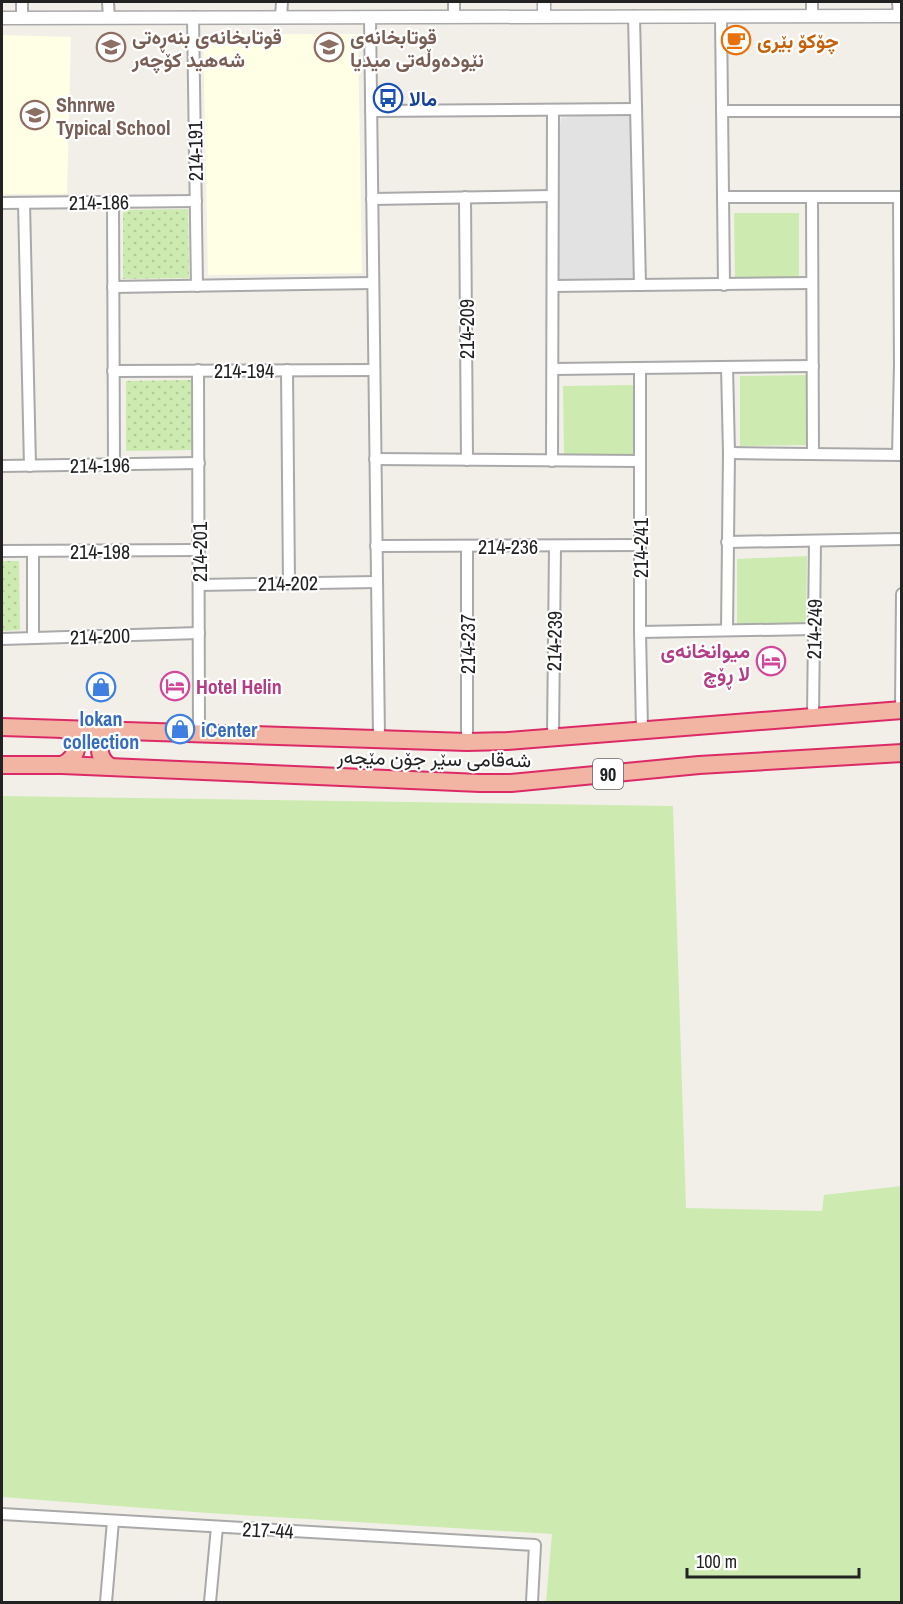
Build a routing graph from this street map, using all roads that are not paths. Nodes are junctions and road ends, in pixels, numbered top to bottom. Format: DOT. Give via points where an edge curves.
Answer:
graph roads {
  1 [pos="22,2"];
  2 [pos="108,2"];
  3 [pos="282,2"];
  4 [pos="454,2"];
  5 [pos="544,2"];
  6 [pos="812,2"];
  7 [pos="898,2"];
  8 [pos="544,16"];
  9 [pos="634,16"];
  10 [pos="721,16"];
  11 [pos="812,16"];
  12 [pos="900,16"];
  13 [pos="193,17"];
  14 [pos="281,17"];
  15 [pos="370,17"];
  16 [pos="454,17"];
  17 [pos="2,18"];
  18 [pos="22,18"];
  19 [pos="109,18"];
  20 [pos="636,109"];
  21 [pos="553,110"];
  22 [pos="371,111"];
  23 [pos="722,111"];
  24 [pos="902,111"];
  25 [pos="552,196"];
  26 [pos="465,197"];
  27 [pos="723,197"];
  28 [pos="812,197"];
  29 [pos="900,197"];
  30 [pos="372,199"];
  31 [pos="196,201"];
  32 [pos="113,202"];
  33 [pos="2,203"];
  34 [pos="24,203"];
  35 [pos="900,277"];
  36 [pos="373,283"];
  37 [pos="812,283"];
  38 [pos="640,285"];
  39 [pos="724,285"];
  40 [pos="197,286"];
  41 [pos="553,286"];
  42 [pos="113,287"];
  43 [pos="901,365"];
  44 [pos="813,366"];
  45 [pos="727,367"];
  46 [pos="640,368"];
  47 [pos="553,369"];
  48 [pos="198,370"];
  49 [pos="287,370"];
  50 [pos="374,370"];
  51 [pos="113,371"];
  52 [pos="729,453"];
  53 [pos="813,454"];
  54 [pos="900,455"];
  55 [pos="375,459"];
  56 [pos="467,460"];
  57 [pos="552,460"];
  58 [pos="640,461"];
  59 [pos="199,463"];
  60 [pos="114,464"];
  61 [pos="2,466"];
  62 [pos="30,466"];
  63 [pos="902,539"];
  64 [pos="815,541"];
  65 [pos="728,542"];
  66 [pos="640,545"];
  67 [pos="376,546"];
  68 [pos="467,546"];
  69 [pos="555,546"];
  70 [pos="199,550"];
  71 [pos="2,551"];
  72 [pos="33,551"];
  73 [pos="377,582"];
  74 [pos="290,583"];
  75 [pos="199,585"];
  76 [pos="902,594"];
  77 [pos="814,629"];
  78 [pos="727,630"];
  79 [pos="640,632"];
  80 [pos="199,633"];
  81 [pos="33,638"];
  82 [pos="2,639"];
  83 [pos="901,710"];
  84 [pos="813,716"];
  85 [pos="2,727"];
  86 [pos="62,729"];
  87 [pos="642,729"];
  88 [pos="117,731"];
  89 [pos="200,733"];
  90 [pos="553,736"];
  91 [pos="379,738"];
  92 [pos="467,742"];
  93 [pos="902,753"];
  94 [pos="2,765"];
  95 [pos="62,765"];
  96 [pos="109,766"];
  97 [pos="2,1514"];
  98 [pos="113,1521"];
  99 [pos="217,1527"];
  100 [pos="106,1602"];
  101 [pos="210,1602"];
  102 [pos="532,1602"];
  1 -- 18 [label="street"];
  2 -- 19 [label="street"];
  3 -- 14 [label="street"];
  4 -- 16 [label="street"];
  5 -- 8 [label="street"];
  6 -- 11 [label="street"];
  7 -- 12 [label="street"];
  8 -- 9 [label="street"];
  8 -- 16 [label="street"];
  9 -- 10 [label="street"];
  9 -- 20 [label="street"];
  10 -- 11 [label="street"];
  10 -- 23 [label="street"];
  11 -- 12 [label="street"];
  13 -- 14 [label="street"];
  13 -- 19 [label="street"];
  13 -- 31 [label="street, 214-191"];
  14 -- 15 [label="street"];
  15 -- 16 [label="street"];
  15 -- 22 [label="street"];
  17 -- 18 [label="street"];
  18 -- 19 [label="street"];
  20 -- 21 [label="street"];
  20 -- 38 [label="street"];
  21 -- 22 [label="street"];
  21 -- 25 [label="street"];
  22 -- 30 [label="street"];
  23 -- 24 [label="street"];
  23 -- 27 [label="street"];
  25 -- 26 [label="street"];
  25 -- 41 [label="street"];
  26 -- 30 [label="street"];
  26 -- 56 [label="street, 214-209"];
  27 -- 28 [label="street"];
  27 -- 39 [label="street"];
  28 -- 29 [label="street"];
  28 -- 37 [label="street"];
  29 -- 35 [label="street"];
  30 -- 36 [label="street"];
  31 -- 32 [label="street, 214-186"];
  31 -- 40 [label="street, 214-191"];
  32 -- 34 [label="street, 214-186"];
  32 -- 42 [label="street"];
  33 -- 34 [label="street, 214-186"];
  34 -- 62 [label="street"];
  35 -- 43 [label="street"];
  36 -- 40 [label="street"];
  36 -- 50 [label="street"];
  37 -- 39 [label="street"];
  37 -- 44 [label="street"];
  38 -- 39 [label="street"];
  38 -- 41 [label="street"];
  40 -- 42 [label="street"];
  41 -- 47 [label="street"];
  42 -- 51 [label="street"];
  43 -- 54 [label="street"];
  44 -- 45 [label="street"];
  44 -- 53 [label="street"];
  45 -- 46 [label="street"];
  45 -- 52 [label="street"];
  46 -- 47 [label="street"];
  46 -- 58 [label="street, 214-241"];
  47 -- 57 [label="street"];
  48 -- 49 [label="street, 214-194"];
  48 -- 51 [label="street, 214-194"];
  48 -- 59 [label="street, 214-201"];
  49 -- 50 [label="street, 214-194"];
  49 -- 74 [label="street"];
  50 -- 55 [label="street"];
  51 -- 60 [label="street"];
  52 -- 53 [label="street"];
  52 -- 65 [label="street"];
  53 -- 54 [label="street"];
  55 -- 56 [label="street"];
  55 -- 67 [label="street"];
  56 -- 57 [label="street"];
  57 -- 58 [label="street"];
  58 -- 66 [label="street, 214-241"];
  59 -- 60 [label="street, 214-196"];
  59 -- 70 [label="street, 214-201"];
  60 -- 62 [label="street, 214-196"];
  61 -- 62 [label="street, 214-196"];
  63 -- 64 [label="street"];
  64 -- 65 [label="street"];
  64 -- 77 [label="street, 214-249"];
  65 -- 78 [label="street"];
  66 -- 69 [label="street, 214-236"];
  66 -- 79 [label="street, 214-241"];
  67 -- 68 [label="street, 214-236"];
  67 -- 73 [label="street"];
  68 -- 69 [label="street, 214-236"];
  68 -- 92 [label="street, 214-237"];
  69 -- 90 [label="street, 214-239"];
  70 -- 72 [label="street, 214-198"];
  70 -- 75 [label="street, 214-201"];
  71 -- 72 [label="street, 214-198"];
  72 -- 81 [label="street"];
  73 -- 74 [label="street, 214-202"];
  73 -- 91 [label="street"];
  74 -- 75 [label="street, 214-202"];
  75 -- 80 [label="street, 214-201"];
  76 -- 83 [label="street"];
  77 -- 78 [label="street"];
  77 -- 84 [label="street, 214-249"];
  78 -- 79 [label="street"];
  79 -- 87 [label="street, 214-241"];
  80 -- 81 [label="street, 214-200"];
  80 -- 89 [label="street, 214-201"];
  81 -- 82 [label="street, 214-200"];
  83 -- 84 [label="highway, شەقامی سێر جۆن مێجەر / 90"];
  84 -- 87 [label="highway, شەقامی سێر جۆن مێجەر / 90"];
  85 -- 86 [label="highway, شەقامی سێر جۆن مێجەر / 90"];
  86 -- 88 [label="highway, شەقامی سێر جۆن مێجەر / 90"];
  86 -- 95 [label="highway" via="72,733 77,748 73,758"];
  87 -- 90 [label="highway, شەقامی سێر جۆن مێجەر / 90"];
  88 -- 89 [label="highway, شەقامی سێر جۆن مێجەر / 90"];
  88 -- 96 [label="highway" via="107,734 100,743 100,754"];
  89 -- 91 [label="highway, شەقامی سێر جۆن مێجەر / 90"];
  90 -- 92 [label="highway, شەقامی سێر جۆن مێجەر / 90"];
  91 -- 92 [label="highway, شەقامی سێر جۆن مێجەر / 90"];
  93 -- 96 [label="highway, شەقامی سێر جۆن مێجەر / 90" via="699,765 511,783"];
  94 -- 95 [label="highway, شەقامی سێر جۆن مێجەر / 90"];
  95 -- 96 [label="highway, شەقامی سێر جۆن مێجەر / 90"];
  97 -- 98 [label="street, 217-44"];
  98 -- 99 [label="street, 217-44"];
  98 -- 100 [label="street"];
  99 -- 101 [label="street"];
  99 -- 102 [label="street, 217-44" via="534,1545"];
}
